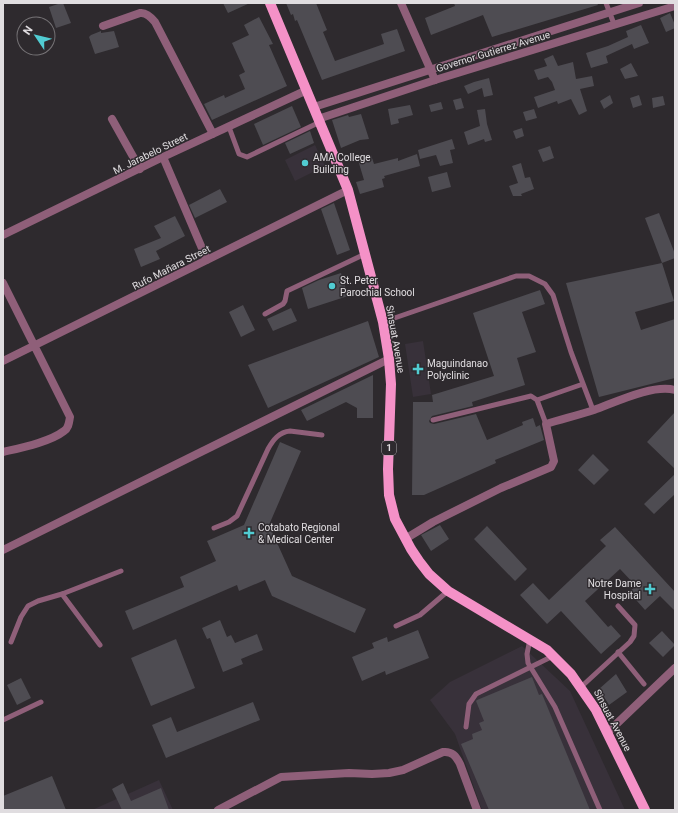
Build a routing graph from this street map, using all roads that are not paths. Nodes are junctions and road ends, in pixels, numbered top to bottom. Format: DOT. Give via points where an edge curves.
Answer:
graph roads {
  1 [pos="270,3"];
  2 [pos="401,3"];
  3 [pos="606,3"];
  4 [pos="639,3"];
  5 [pos="675,6"];
  6 [pos="610,12"];
  7 [pos="614,24"];
  8 [pos="104,26"];
  9 [pos="430,70"];
  10 [pos="434,80"];
  11 [pos="306,90"];
  12 [pos="314,107"];
  13 [pos="112,119"];
  14 [pos="319,121"];
  15 [pos="229,127"];
  16 [pos="213,134"];
  17 [pos="163,157"];
  18 [pos="140,169"];
  19 [pos="348,190"];
  20 [pos="3,235"];
  21 [pos="365,254"];
  22 [pos="207,260"];
  23 [pos="3,283"];
  24 [pos="265,314"];
  25 [pos="383,322"];
  26 [pos="35,346"];
  27 [pos="389,359"];
  28 [pos="3,362"];
  29 [pos="583,384"];
  30 [pos="675,390"];
  31 [pos="537,400"];
  32 [pos="593,410"];
  33 [pos="433,420"];
  34 [pos="546,424"];
  35 [pos="322,434"];
  36 [pos="3,452"];
  37 [pos="214,528"];
  38 [pos="405,539"];
  39 [pos="3,550"];
  40 [pos="121,570"];
  41 [pos="448,591"];
  42 [pos="62,594"];
  43 [pos="618,606"];
  44 [pos="396,626"];
  45 [pos="530,639"];
  46 [pos="10,642"];
  47 [pos="100,645"];
  48 [pos="618,652"];
  49 [pos="554,655"];
  50 [pos="530,668"];
  51 [pos="675,668"];
  52 [pos="644,684"];
  53 [pos="581,687"];
  54 [pos="41,702"];
  55 [pos="3,720"];
  56 [pos="466,727"];
  57 [pos="608,733"];
  58 [pos="218,810"];
  59 [pos="477,810"];
  60 [pos="600,810"];
  61 [pos="644,810"];
  1 -- 11 [label="main road, Sinsuat Avenue / 1"];
  2 -- 9 [label="street"];
  3 -- 6 [label="lane"];
  4 -- 6 [label="street, Governor Gutierrez Avenue"];
  5 -- 7 [label="street, Governor Gutierrez Avenue"];
  6 -- 7 [label="lane"];
  6 -- 9 [label="street, Governor Gutierrez Avenue"];
  7 -- 10 [label="street, Governor Gutierrez Avenue"];
  8 -- 16 [label="street" via="142,12 151,17"];
  9 -- 10 [label="street"];
  9 -- 12 [label="street, Governor Gutierrez Avenue"];
  10 -- 14 [label="street, Governor Gutierrez Avenue"];
  11 -- 12 [label="main road, Sinsuat Avenue / 1"];
  11 -- 15 [label="street, M. Jarabelo Street"];
  12 -- 14 [label="main road, Sinsuat Avenue / 1"];
  13 -- 18 [label="street"];
  14 -- 15 [label="lane" via="247,157 239,154"];
  14 -- 19 [label="main road, Sinsuat Avenue / 1"];
  15 -- 16 [label="street, M. Jarabelo Street"];
  16 -- 17 [label="street, M. Jarabelo Street"];
  17 -- 18 [label="street, M. Jarabelo Street"];
  17 -- 22 [label="street"];
  18 -- 20 [label="street, M. Jarabelo Street"];
  19 -- 21 [label="main road, Sinsuat Avenue / 1"];
  19 -- 22 [label="street, Rufo Mañara Street"];
  21 -- 24 [label="lane" via="287,291 283,304"];
  21 -- 25 [label="main road, Sinsuat Avenue / 1"];
  22 -- 26 [label="street, Rufo Mañara Street"];
  23 -- 26 [label="street"];
  25 -- 27 [label="main road, Sinsuat Avenue / 1"];
  25 -- 29 [label="lane" via="516,276 529,276 544,284 553,295"];
  26 -- 28 [label="street, Rufo Mañara Street"];
  26 -- 36 [label="street" via="70,417 68,427 55,436 32,445"];
  27 -- 38 [label="main road, Sinsuat Avenue / 1" via="389,495 395,520"];
  27 -- 39 [label="street"];
  29 -- 31 [label="lane"];
  29 -- 32 [label="lane"];
  30 -- 32 [label="street" via="659,389 624,398"];
  31 -- 33 [label="lane" via="531,396"];
  31 -- 34 [label="lane"];
  32 -- 34 [label="street"];
  34 -- 38 [label="street" via="554,461 551,467 501,488"];
  35 -- 37 [label="lane" via="285,431 278,435 268,449 237,516 230,522"];
  38 -- 41 [label="main road, Sinsuat Avenue / 1" via="418,561"];
  40 -- 42 [label="lane"];
  41 -- 44 [label="lane" via="420,615"];
  41 -- 45 [label="main road, Sinsuat Avenue / 1"];
  42 -- 46 [label="lane" via="28,606"];
  42 -- 47 [label="lane"];
  43 -- 48 [label="lane" via="636,628 632,638"];
  45 -- 49 [label="main road, Sinsuat Avenue / 1"];
  45 -- 50 [label="lane" via="527,659"];
  48 -- 52 [label="lane"];
  48 -- 53 [label="lane"];
  49 -- 50 [label="lane"];
  49 -- 53 [label="main road, Sinsuat Avenue / 1"];
  50 -- 56 [label="lane" via="476,694 469,704"];
  50 -- 60 [label="lane" via="555,707"];
  51 -- 57 [label="street"];
  53 -- 57 [label="main road, Sinsuat Avenue / 1"];
  54 -- 55 [label="lane"];
  57 -- 61 [label="main road, Sinsuat Avenue / 1"];
  58 -- 59 [label="street" via="281,777 359,772 389,773 403,770 448,751 460,764"];
}
